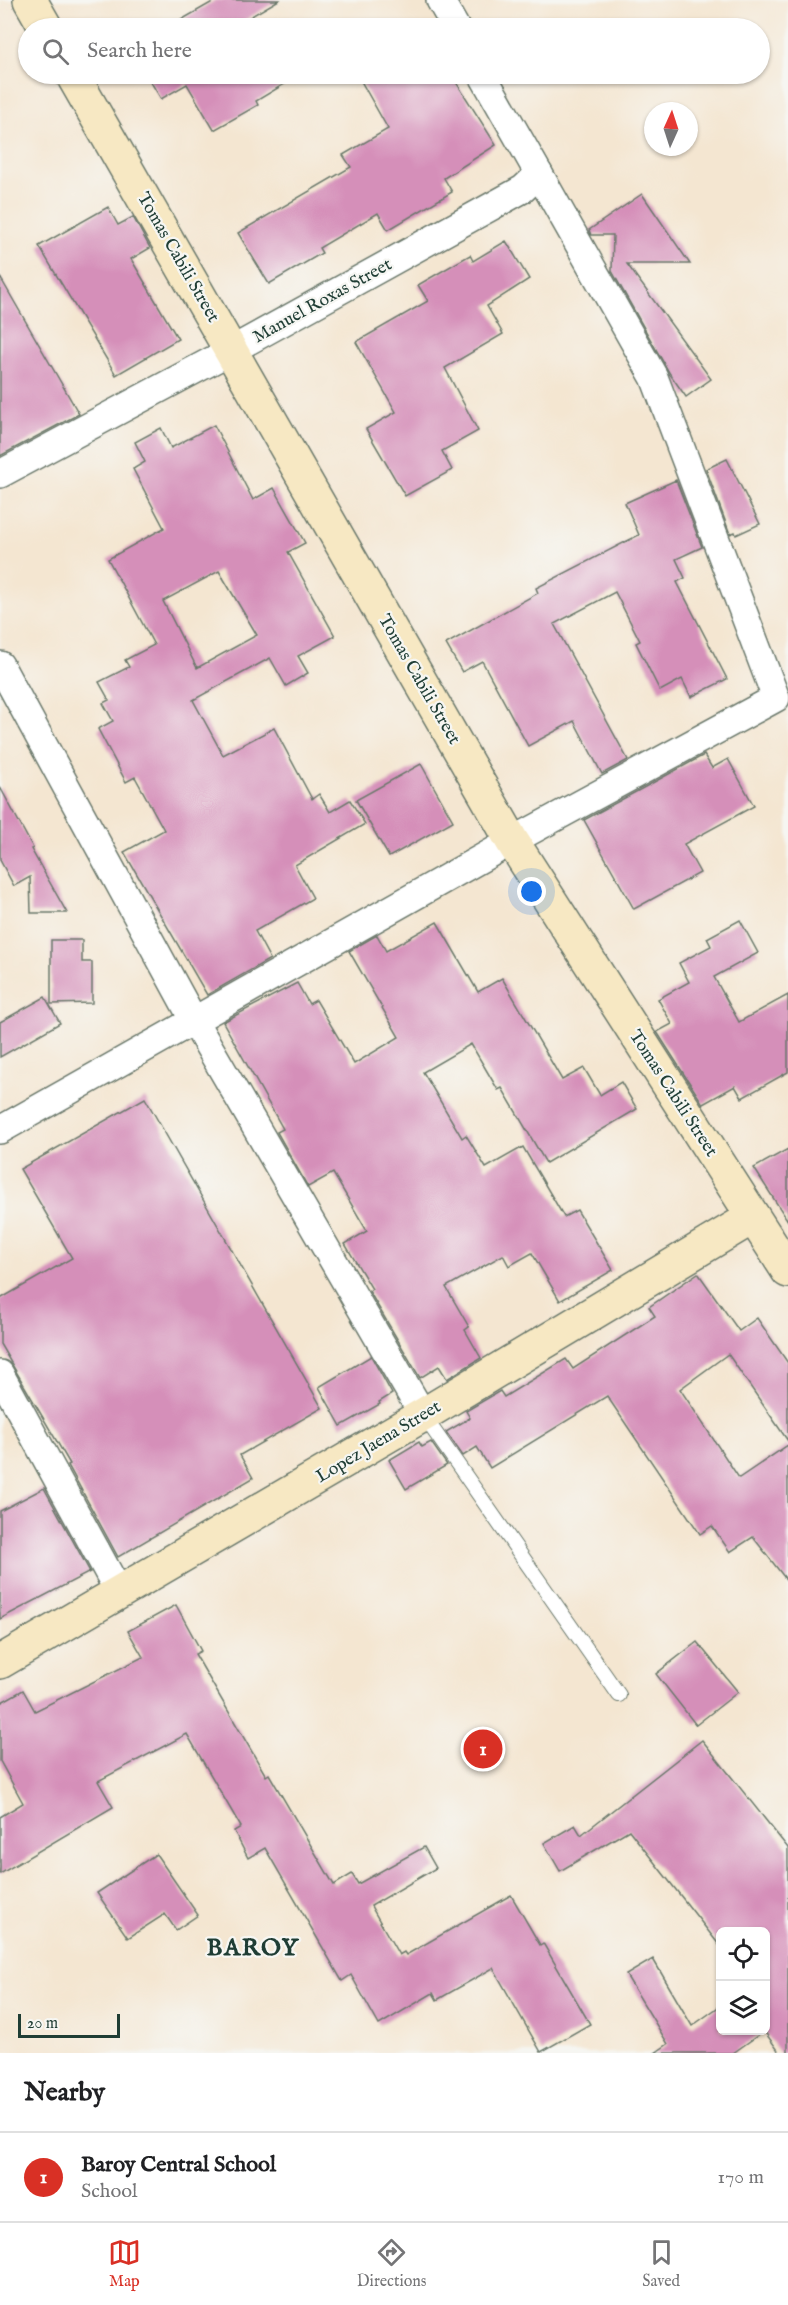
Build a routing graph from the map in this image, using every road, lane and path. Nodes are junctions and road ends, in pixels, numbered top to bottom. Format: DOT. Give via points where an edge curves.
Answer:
graph roads {
  1 [pos="30,0"];
  2 [pos="440,0"];
  3 [pos="40,18"];
  4 [pos="450,18"];
  5 [pos="78,84"];
  6 [pos="488,84"];
  7 [pos="539,174"];
  8 [pos="232,350"];
  9 [pos="0,474"];
  10 [pos="0,665"];
  11 [pos="782,696"];
  12 [pos="512,841"];
  13 [pos="194,1021"];
  14 [pos="0,1131"];
  15 [pos="753,1217"];
  16 [pos="788,1271"];
  17 [pos="0,1374"];
  18 [pos="423,1415"];
  19 [pos="120,1594"];
  20 [pos="0,1662"];
  21 [pos="619,1695"];
  1 -- 3 [label="street"];
  2 -- 4 [label="street"];
  5 -- 8 [label="street, Tomas Cabili Street"];
  6 -- 7 [label="street"];
  7 -- 8 [label="street, Manuel Roxas Street" via="523,189"];
  7 -- 11 [label="street" via="654,377"];
  8 -- 9 [label="street, Manuel Roxas Street"];
  8 -- 12 [label="street, Tomas Cabili Street"];
  10 -- 13 [label="street"];
  11 -- 12 [label="street"];
  12 -- 13 [label="street"];
  12 -- 15 [label="street, Tomas Cabili Street"];
  13 -- 14 [label="street"];
  13 -- 18 [label="street"];
  15 -- 16 [label="street, Tomas Cabili Street"];
  15 -- 18 [label="street, Lopez Jaena Street"];
  17 -- 19 [label="street"];
  18 -- 19 [label="street, Lopez Jaena Street"];
  18 -- 21 [label="lane"];
  19 -- 20 [label="street, Lopez Jaena Street"];
}
